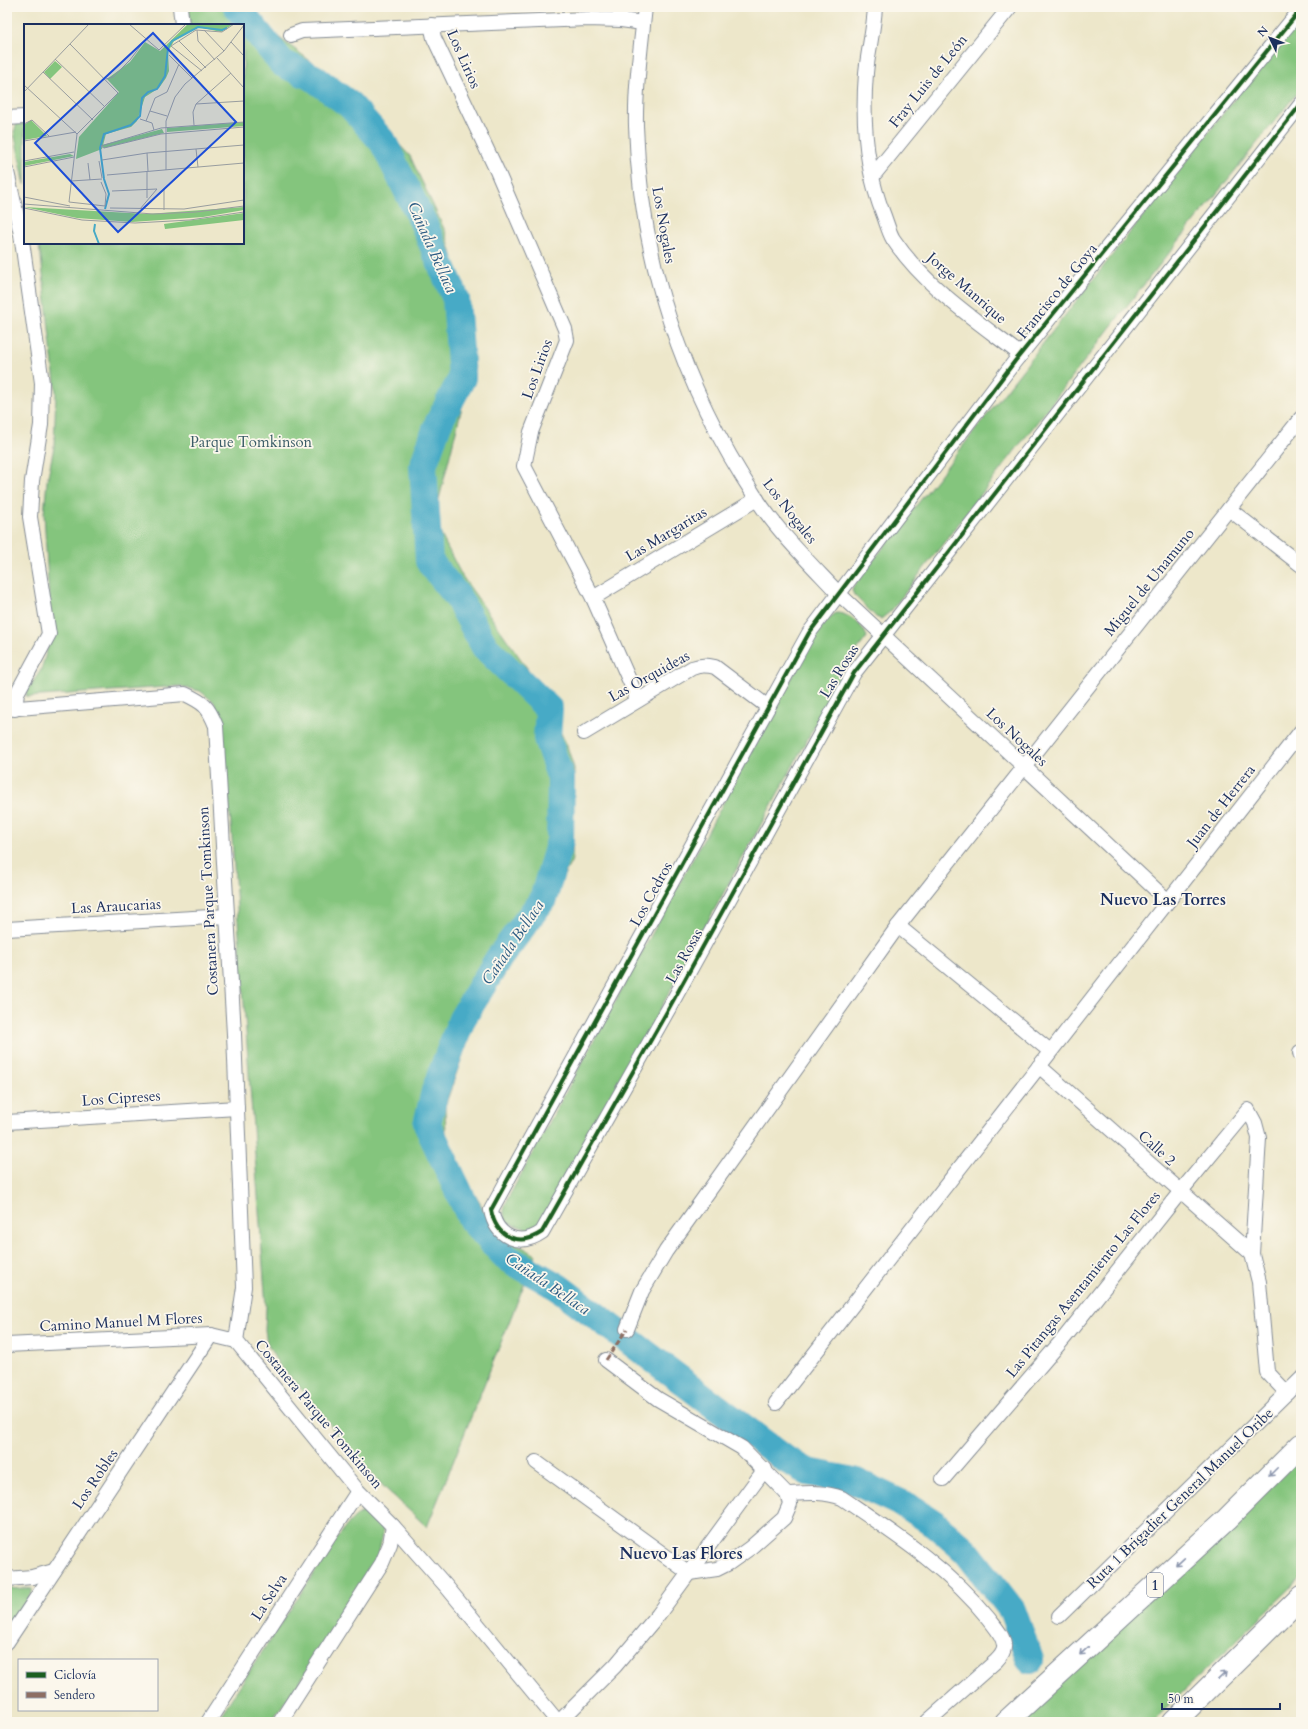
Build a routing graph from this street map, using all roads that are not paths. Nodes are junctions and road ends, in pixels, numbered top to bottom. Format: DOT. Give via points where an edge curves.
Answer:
graph roads {
  1 [pos="180,7"];
  2 [pos="645,7"];
  3 [pos="875,7"];
  4 [pos="1010,7"];
  5 [pos="1301,9"];
  6 [pos="182,24"];
  7 [pos="643,24"];
  8 [pos="431,25"];
  9 [pos="291,35"];
  10 [pos="1301,104"];
  11 [pos="24,117"];
  12 [pos="7,118"];
  13 [pos="7,172"];
  14 [pos="872,177"];
  15 [pos="1021,355"];
  16 [pos="1301,418"];
  17 [pos="757,499"];
  18 [pos="1229,510"];
  19 [pos="1301,565"];
  20 [pos="838,594"];
  21 [pos="593,598"];
  22 [pos="884,634"];
  23 [pos="638,700"];
  24 [pos="768,708"];
  25 [pos="11,709"];
  26 [pos="1301,731"];
  27 [pos="584,733"];
  28 [pos="1024,767"];
  29 [pos="1168,901"];
  30 [pos="227,916"];
  31 [pos="898,926"];
  32 [pos="7,929"];
  33 [pos="1050,1051"];
  34 [pos="1039,1066"];
  35 [pos="237,1108"];
  36 [pos="7,1122"];
  37 [pos="1181,1191"];
  38 [pos="491,1210"];
  39 [pos="1252,1254"];
  40 [pos="627,1329"];
  41 [pos="211,1335"];
  42 [pos="236,1341"];
  43 [pos="7,1345"];
  44 [pos="606,1360"];
  45 [pos="1301,1379"];
  46 [pos="1288,1393"];
  47 [pos="776,1403"];
  48 [pos="1301,1445"];
  49 [pos="536,1462"];
  50 [pos="765,1469"];
  51 [pos="944,1479"];
  52 [pos="358,1491"];
  53 [pos="787,1494"];
  54 [pos="393,1526"];
  55 [pos="54,1571"];
  56 [pos="689,1573"];
  57 [pos="7,1579"];
  58 [pos="1301,1597"];
  59 [pos="1059,1616"];
  60 [pos="7,1642"];
  61 [pos="208,1722"];
  62 [pos="280,1722"];
  63 [pos="559,1722"];
  64 [pos="927,1722"];
  65 [pos="1006,1722"];
  66 [pos="1174,1722"];
  1 -- 6 [label="street"];
  2 -- 7 [label="street, Los Nogales"];
  3 -- 14 [label="street, Jorge Manrique" via="866,72 864,132"];
  4 -- 14 [label="street, Fray Luis de León"];
  5 -- 15 [label="street, Francisco de Goya"];
  7 -- 8 [label="street" via="621,20 587,19"];
  7 -- 17 [label="street, Los Nogales" via="636,124 640,198 661,295 683,360 711,419"];
  8 -- 9 [label="street" via="302,32"];
  8 -- 21 [label="street, Los Lirios" via="434,38 497,171 564,329 567,340 531,432 524,466"];
  10 -- 22 [label="street"];
  11 -- 12 [label="street"];
  13 -- 25 [label="street, Costanera Parque Tomkinson" via="20,234 42,383 41,425 32,481 30,517 49,634"];
  14 -- 15 [label="street, Jorge Manrique" via="892,238 911,262 957,306"];
  15 -- 20 [label="street, Francisco de Goya"];
  16 -- 18 [label="street, Miguel de Unamuno"];
  17 -- 20 [label="street, Los Nogales" via="789,540"];
  17 -- 21 [label="street, Las Margaritas"];
  18 -- 19 [label="street"];
  18 -- 28 [label="street, Miguel de Unamuno"];
  20 -- 22 [label="street, Los Nogales"];
  20 -- 24 [label="street, Los Cedros" via="809,633"];
  21 -- 23 [label="street, Los Lirios"];
  22 -- 28 [label="street, Los Nogales"];
  22 -- 38 [label="street, Las Rosas" via="854,674 542,1232 525,1239 502,1234"];
  23 -- 24 [label="street, Las Orquideas" via="692,668 707,665 715,668"];
  23 -- 27 [label="street, Las Orquideas"];
  24 -- 38 [label="street, Los Cedros"];
  25 -- 30 [label="street, Costanera Parque Tomkinson" via="186,694 210,710 216,726"];
  26 -- 29 [label="street, Juan de Herrera"];
  28 -- 29 [label="street, Los Nogales"];
  28 -- 31 [label="street, Miguel de Unamuno"];
  29 -- 33 [label="street, Juan de Herrera"];
  30 -- 32 [label="street, Las Araucarias"];
  30 -- 35 [label="street, Costanera Parque Tomkinson"];
  31 -- 33 [label="street"];
  31 -- 40 [label="street, Miguel de Unamuno" via="666,1251 642,1291"];
  33 -- 34 [label="street, Juan de Herrera"];
  34 -- 37 [label="street, Calle 2"];
  34 -- 47 [label="street, Juan de Herrera"];
  35 -- 36 [label="street, Los Cipreses"];
  35 -- 42 [label="street, Costanera Parque Tomkinson" via="244,1287"];
  37 -- 39 [label="street, Calle 2"];
  37 -- 39 [label="street, Las Pitangas Asentamiento Las Flores" via="1248,1110 1259,1138"];
  37 -- 51 [label="street, Las Pitangas Asentamiento Las Flores" via="1065,1338"];
  39 -- 46 [label="street" via="1259,1282 1267,1372"];
  41 -- 42 [label="street, Camino Manuel M Flores"];
  41 -- 43 [label="street, Camino Manuel M Flores"];
  41 -- 55 [label="street, Los Robles"];
  42 -- 52 [label="street, Costanera Parque Tomkinson"];
  44 -- 50 [label="street" via="658,1399 732,1441"];
  45 -- 46 [label="street, Ruta 1 Brigadier General Manuel Oribe"];
  46 -- 59 [label="street, Ruta 1 Brigadier General Manuel Oribe"];
  48 -- 65 [label="highway, 1, one-way" via="1227,1518"];
  49 -- 56 [label="street"];
  50 -- 53 [label="street"];
  50 -- 56 [label="street"];
  52 -- 54 [label="street, Costanera Parque Tomkinson"];
  52 -- 61 [label="street, La Selva"];
  53 -- 56 [label="street" via="790,1504 784,1518 750,1548 717,1569"];
  53 -- 64 [label="street" via="816,1492 842,1498 916,1549 961,1587 997,1630 1004,1646 1002,1654 989,1669"];
  54 -- 62 [label="street" via="390,1544 382,1563"];
  54 -- 63 [label="street, Costanera Parque Tomkinson"];
  55 -- 57 [label="street" via="32,1577"];
  55 -- 60 [label="street, Los Robles"];
  56 -- 63 [label="street" via="633,1646"];
  66 -- 58 [label="highway, one-way"];
}
